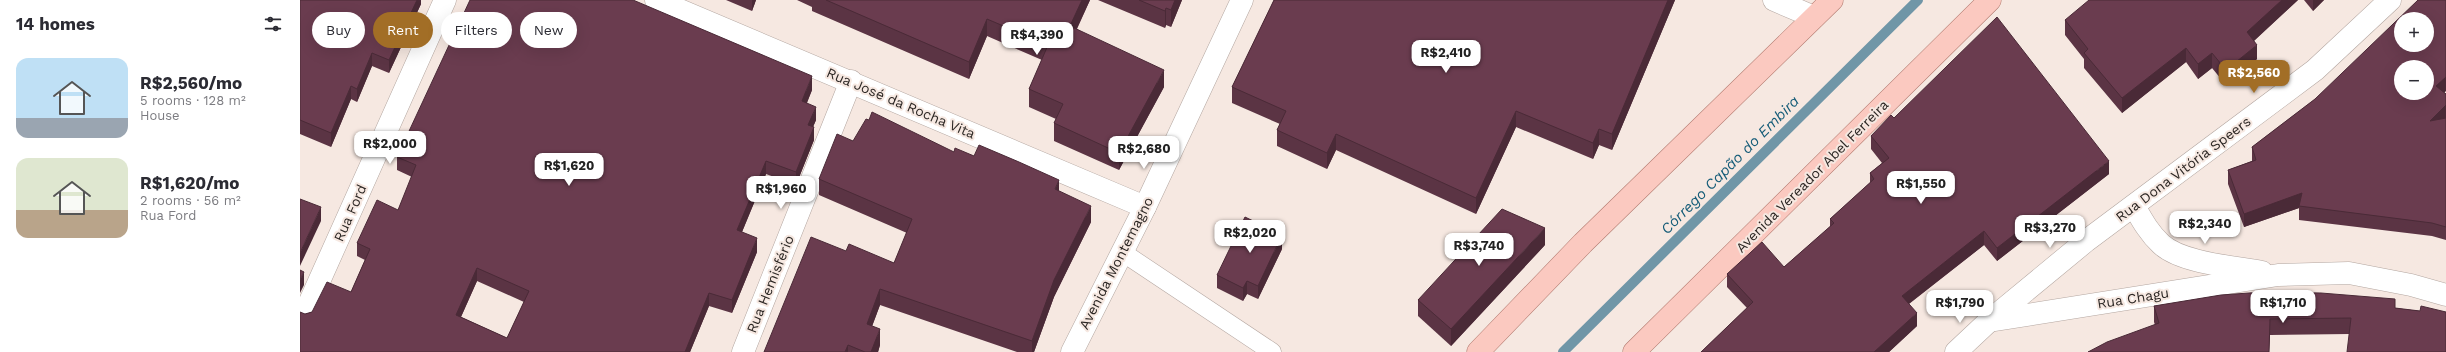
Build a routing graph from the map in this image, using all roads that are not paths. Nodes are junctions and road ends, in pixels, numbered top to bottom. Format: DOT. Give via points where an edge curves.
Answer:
graph roads {
  1 [pos="445,0"];
  2 [pos="656,0"];
  3 [pos="1242,0"];
  4 [pos="1774,0"];
  5 [pos="1832,0"];
  6 [pos="1990,0"];
  7 [pos="2390,0"];
  8 [pos="1814,17"];
  9 [pos="851,81"];
  10 [pos="2134,206"];
  11 [pos="1145,207"];
  12 [pos="1122,252"];
  13 [pos="2278,275"];
  14 [pos="2446,295"];
  15 [pos="304,316"];
  16 [pos="1988,321"];
  17 [pos="743,352"];
  18 [pos="1072,352"];
  19 [pos="1272,352"];
  20 [pos="1478,352"];
  21 [pos="1634,352"];
  22 [pos="1956,352"];
  1 -- 15 [label="street, Rua Ford"];
  2 -- 9 [label="street, Rua José da Rocha Vita"];
  3 -- 11 [label="street, Avenida Montemagno"];
  4 -- 8 [label="street"];
  5 -- 8 [label="main road"];
  6 -- 21 [label="main road, Avenida Vereador Abel Ferreira"];
  7 -- 10 [label="street, Rua Dona Vitória Speers" via="2315,70"];
  8 -- 20 [label="main road" via="1583,243"];
  9 -- 11 [label="street, Rua José da Rocha Vita"];
  9 -- 17 [label="street, Rua Hemisfério"];
  10 -- 13 [label="street, Rua Chagu" via="2149,231 2162,245 2192,260"];
  10 -- 16 [label="street, Rua Dona Vitória Speers"];
  11 -- 12 [label="street, Avenida Montemagno"];
  12 -- 18 [label="street, Avenida Montemagno"];
  12 -- 19 [label="lane"];
  13 -- 14 [label="street, Rua Chagu" via="2349,273"];
  13 -- 16 [label="street, Rua Chagu"];
  16 -- 22 [label="street, Rua Dona Vitória Speers"];
}
